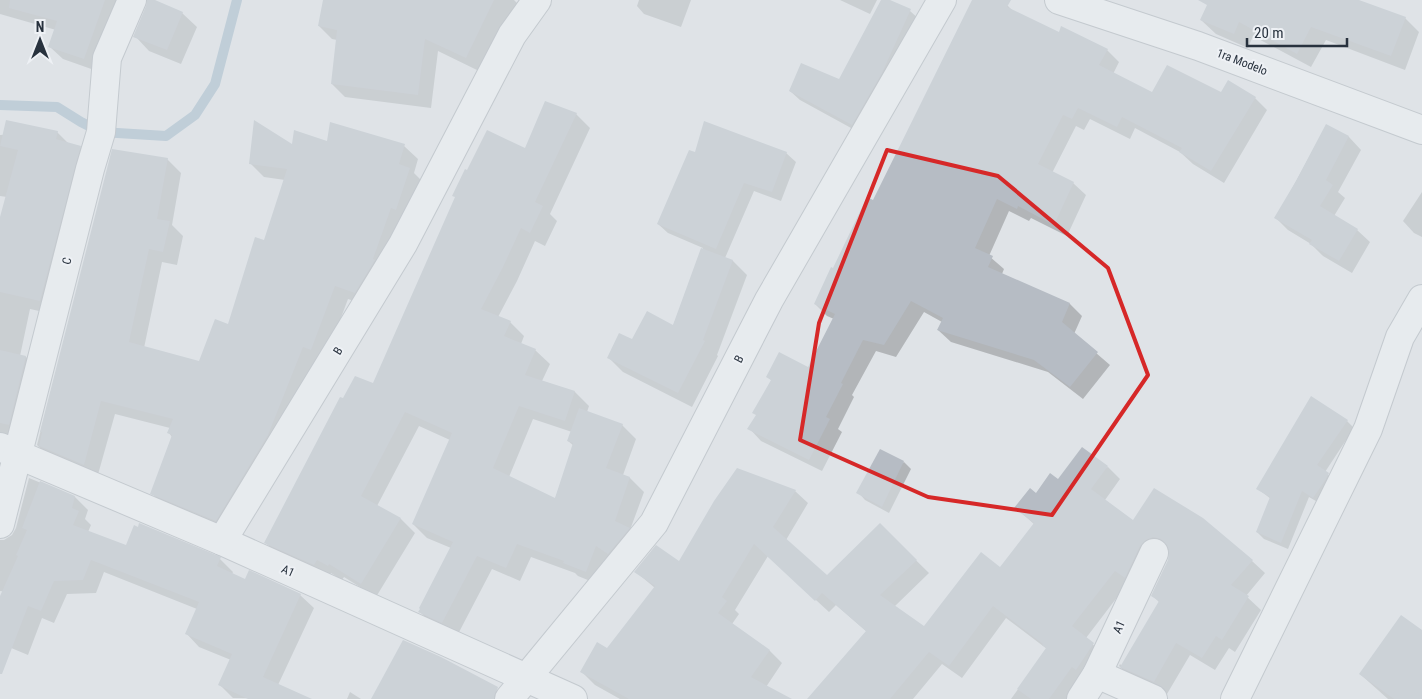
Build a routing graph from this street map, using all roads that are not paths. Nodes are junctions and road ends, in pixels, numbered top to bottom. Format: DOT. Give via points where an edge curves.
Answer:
graph roads {
  1 [pos="132,0"];
  2 [pos="537,0"];
  3 [pos="942,0"];
  4 [pos="1059,0"];
  5 [pos="1422,130"];
  6 [pos="1422,299"];
  7 [pos="9,451"];
  8 [pos="0,524"];
  9 [pos="222,541"];
  10 [pos="1154,553"];
  11 [pos="1097,674"];
  12 [pos="528,677"];
  13 [pos="509,699"];
  14 [pos="574,699"];
  15 [pos="1081,699"];
  16 [pos="1153,699"];
  17 [pos="1235,699"];
  1 -- 7 [label="street, C" via="107,58 102,132"];
  2 -- 9 [label="street, B" via="512,35 403,244"];
  3 -- 12 [label="street, B" via="769,300 654,524"];
  4 -- 5 [label="street, 1ra Modelo" via="1198,46"];
  6 -- 17 [label="street" via="1400,337 1368,429"];
  7 -- 8 [label="street, C"];
  7 -- 9 [label="street, A1"];
  9 -- 12 [label="street, A1"];
  10 -- 11 [label="street, A1"];
  11 -- 15 [label="street, A1"];
  11 -- 16 [label="street"];
  12 -- 13 [label="street, B"];
  12 -- 14 [label="street, A1"];
}
